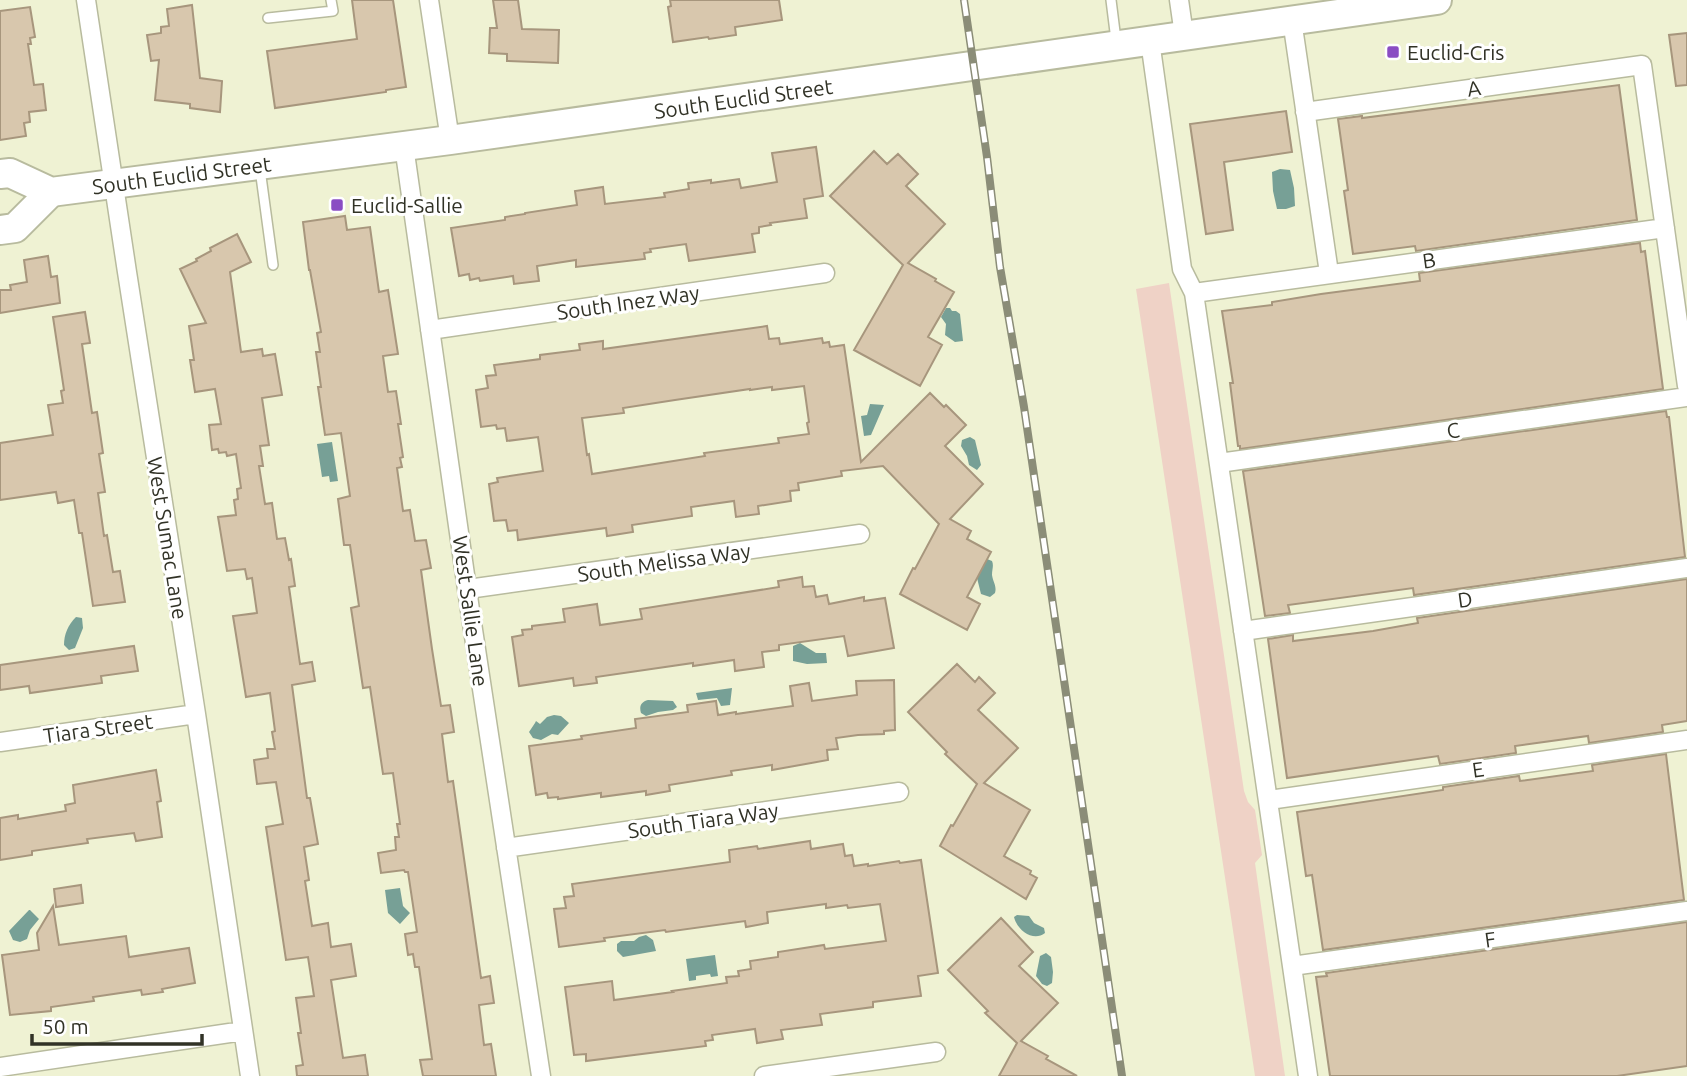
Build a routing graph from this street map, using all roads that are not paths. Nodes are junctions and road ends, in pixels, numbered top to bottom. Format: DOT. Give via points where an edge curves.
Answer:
graph roads {
  1 [pos="86,0"];
  2 [pos="331,0"];
  3 [pos="429,0"];
  4 [pos="1111,0"];
  5 [pos="1179,0"];
  6 [pos="1437,0"];
  7 [pos="1363,5"];
  8 [pos="268,18"];
  9 [pos="1293,20"];
  10 [pos="1184,36"];
  11 [pos="1150,41"];
  12 [pos="1117,46"];
  13 [pos="1305,112"];
  14 [pos="450,140"];
  15 [pos="404,146"];
  16 [pos="260,165"];
  17 [pos="0,174"];
  18 [pos="114,184"];
  19 [pos="51,192"];
  20 [pos="1665,228"];
  21 [pos="0,230"];
  22 [pos="273,265"];
  23 [pos="825,273"];
  24 [pos="1329,273"];
  25 [pos="1194,293"];
  26 [pos="430,330"];
  27 [pos="1687,386"];
  28 [pos="1687,397"];
  29 [pos="1219,463"];
  30 [pos="860,534"];
  31 [pos="1687,568"];
  32 [pos="468,589"];
  33 [pos="1243,631"];
  34 [pos="196,714"];
  35 [pos="1687,740"];
  36 [pos="0,742"];
  37 [pos="900,792"];
  38 [pos="1269,800"];
  39 [pos="506,848"];
  40 [pos="1687,911"];
  41 [pos="1293,966"];
  42 [pos="243,1031"];
  43 [pos="936,1052"];
  44 [pos="0,1067"];
  45 [pos="250,1076"];
  46 [pos="541,1076"];
  47 [pos="764,1076"];
  48 [pos="1308,1076"];
  1 -- 18 [label="street, West Sumac Lane"];
  2 -- 8 [label="lane" via="333,11"];
  3 -- 14 [label="street"];
  4 -- 12 [label="lane"];
  5 -- 10 [label="street"];
  6 -- 7 [label="main road, South Euclid Street"];
  7 -- 9 [label="main road, South Euclid Street"];
  9 -- 10 [label="main road, South Euclid Street"];
  9 -- 13 [label="street"];
  10 -- 11 [label="main road, South Euclid Street"];
  11 -- 12 [label="main road, South Euclid Street"];
  11 -- 25 [label="street" via="1182,269"];
  12 -- 14 [label="main road, South Euclid Street"];
  13 -- 20 [label="street, A" via="1642,65"];
  13 -- 24 [label="street"];
  14 -- 15 [label="main road, South Euclid Street"];
  15 -- 16 [label="main road, South Euclid Street"];
  15 -- 26 [label="street, West Sallie Lane"];
  16 -- 18 [label="main road, South Euclid Street"];
  16 -- 22 [label="lane"];
  17 -- 19 [label="main road" via="10,173"];
  18 -- 19 [label="main road, South Euclid Street"];
  18 -- 34 [label="street, West Sumac Lane"];
  19 -- 21 [label="main road" via="15,228"];
  20 -- 24 [label="street, B"];
  20 -- 27 [label="street"];
  23 -- 26 [label="street, South Inez Way"];
  24 -- 25 [label="street, B"];
  25 -- 29 [label="street"];
  26 -- 32 [label="street, West Sallie Lane"];
  28 -- 29 [label="street, C"];
  29 -- 33 [label="street"];
  30 -- 32 [label="street, South Melissa Way"];
  31 -- 33 [label="street, D"];
  32 -- 39 [label="street, West Sallie Lane"];
  33 -- 38 [label="street"];
  34 -- 36 [label="street, Tiara Street"];
  34 -- 42 [label="street, West Sumac Lane"];
  35 -- 38 [label="street, E"];
  37 -- 39 [label="street, South Tiara Way"];
  38 -- 41 [label="street"];
  39 -- 46 [label="street, West Sallie Lane"];
  40 -- 41 [label="street, F"];
  41 -- 48 [label="street"];
  42 -- 44 [label="street"];
  42 -- 45 [label="street, West Sumac Lane"];
  43 -- 47 [label="street"];
}
